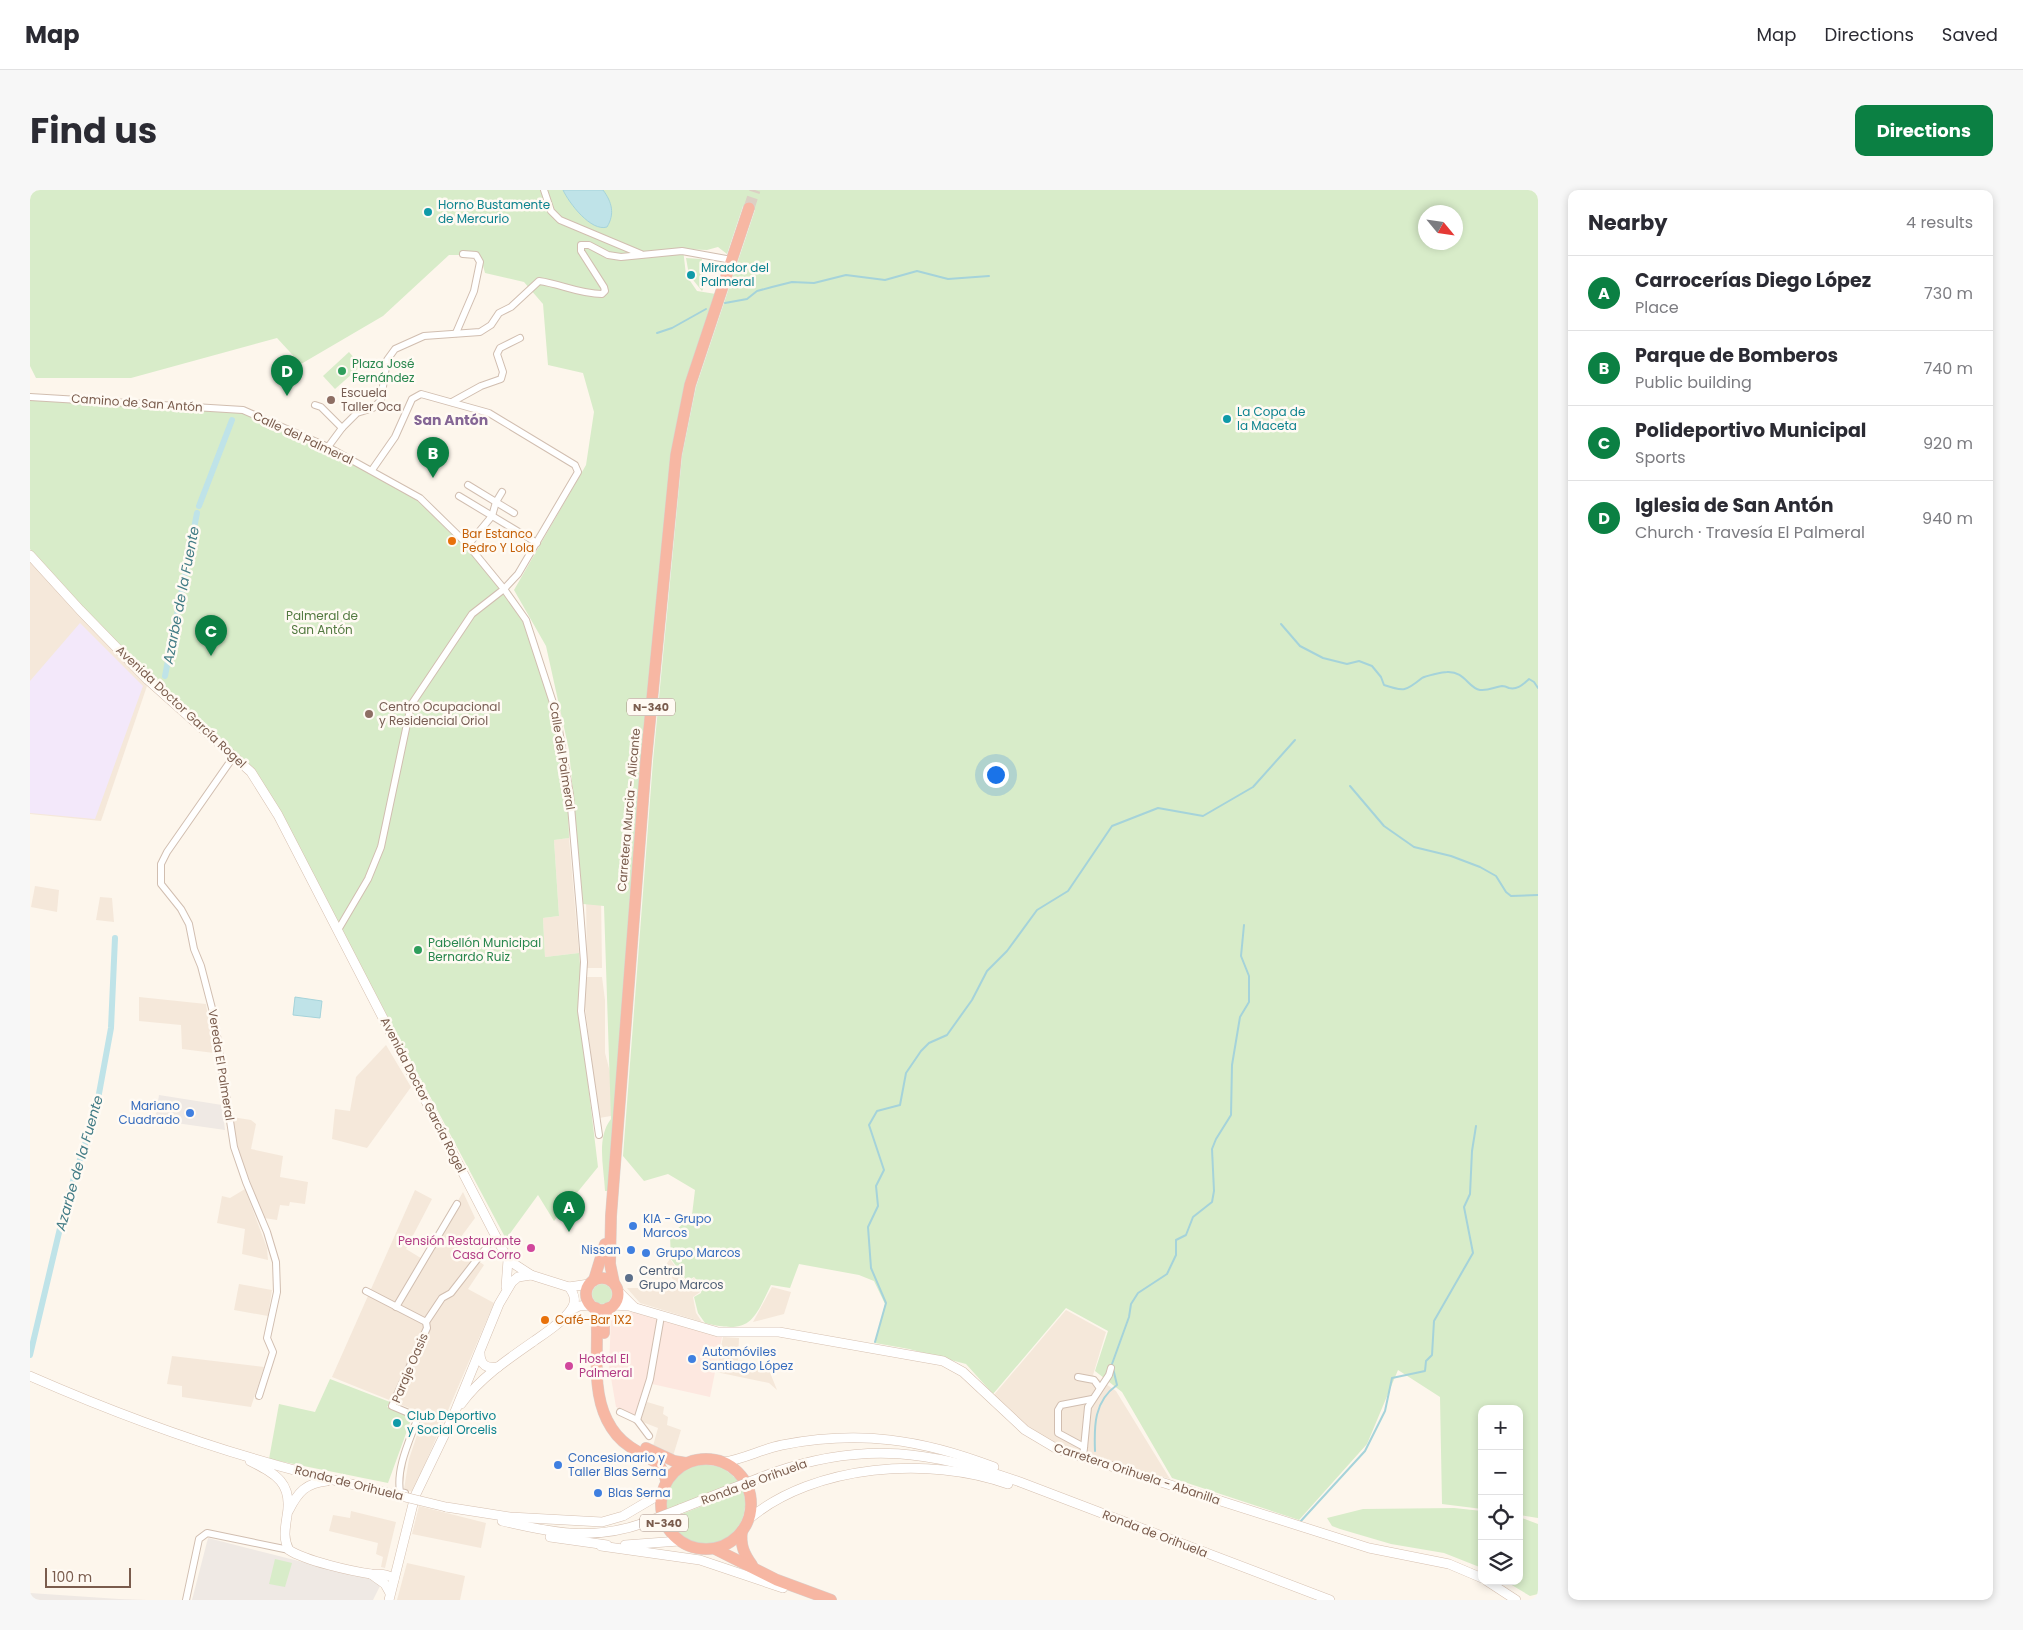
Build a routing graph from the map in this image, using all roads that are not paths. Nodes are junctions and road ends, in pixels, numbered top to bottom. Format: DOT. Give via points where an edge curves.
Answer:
graph roads {
  1 [pos="544,190"];
  2 [pos="749,208"];
  3 [pos="463,254"];
  4 [pos="642,254"];
  5 [pos="732,260"];
  6 [pos="456,333"];
  7 [pos="520,338"];
  8 [pos="30,397"];
  9 [pos="452,402"];
  10 [pos="315,404"];
  11 [pos="243,410"];
  12 [pos="342,428"];
  13 [pos="328,447"];
  14 [pos="372,470"];
  15 [pos="468,485"];
  16 [pos="502,492"];
  17 [pos="459,496"];
  18 [pos="496,502"];
  19 [pos="514,513"];
  20 [pos="492,516"];
  21 [pos="537,544"];
  22 [pos="468,545"];
  23 [pos="30,555"];
  24 [pos="504,589"];
  25 [pos="234,756"];
  26 [pos="338,930"];
  27 [pos="599,1135"];
  28 [pos="457,1204"];
  29 [pos="611,1216"];
  30 [pos="496,1235"];
  31 [pos="508,1260"];
  32 [pos="531,1275"];
  33 [pos="591,1282"];
  34 [pos="616,1286"];
  35 [pos="569,1287"];
  36 [pos="366,1292"];
  37 [pos="506,1293"];
  38 [pos="396,1307"];
  39 [pos="593,1307"];
  40 [pos="610,1307"];
  41 [pos="637,1308"];
  42 [pos="571,1310"];
  43 [pos="661,1316"];
  44 [pos="426,1322"];
  45 [pos="480,1353"];
  46 [pos="498,1367"];
  47 [pos="1111,1368"];
  48 [pos="30,1376"];
  49 [pos="1078,1377"];
  50 [pos="1099,1387"];
  51 [pos="259,1396"];
  52 [pos="1092,1399"];
  53 [pos="620,1412"];
  54 [pos="452,1419"];
  55 [pos="637,1420"];
  56 [pos="649,1436"];
  57 [pos="1084,1447"];
  58 [pos="230,1451"];
  59 [pos="1083,1458"];
  60 [pos="724,1462"];
  61 [pos="686,1463"];
  62 [pos="336,1481"];
  63 [pos="666,1482"];
  64 [pos="662,1493"];
  65 [pos="415,1496"];
  66 [pos="446,1507"];
  67 [pos="1087,1508"];
  68 [pos="287,1515"];
  69 [pos="749,1519"];
  70 [pos="495,1520"];
  71 [pos="742,1531"];
  72 [pos="1160,1536"];
  73 [pos="284,1537"];
  74 [pos="679,1541"];
  75 [pos="266,1546"];
  76 [pos="602,1546"];
  77 [pos="715,1549"];
  78 [pos="289,1550"];
  79 [pos="398,1557"];
  80 [pos="753,1567"];
  81 [pos="371,1574"];
  82 [pos="1478,1576"];
  83 [pos="394,1579"];
  84 [pos="1494,1585"];
  85 [pos="389,1597"];
  86 [pos="814,1597"];
  87 [pos="186,1600"];
  88 [pos="831,1600"];
  89 [pos="1330,1600"];
  90 [pos="1516,1600"];
  1 -- 4 [label="street" via="551,211 560,220"];
  2 -- 5 [label="highway, Carretera Murcia - Alicante / N-340"];
  3 -- 6 [label="street" via="476,255 480,262 474,291"];
  4 -- 5 [label="street" via="688,252"];
  4 -- 6 [label="street" via="608,255 581,245 581,251 604,287 602,294 582,293 539,281 511,307 499,313 487,328 473,334"];
  5 -- 29 [label="highway, Carretera Murcia - Alicante / N-340" via="690,385 676,456 647,751"];
  6 -- 12 [label="street" via="424,336 395,349 387,360 380,400 373,408 357,413"];
  7 -- 9 [label="street" via="500,348 497,354 503,372 501,379 473,389"];
  8 -- 11 [label="street, Camino de San Antón"];
  9 -- 14 [label="street" via="421,394 412,399 394,437"];
  9 -- 21 [label="street" via="489,412 578,467"];
  10 -- 12 [label="street"];
  11 -- 13 [label="street, Calle del Palmeral"];
  12 -- 13 [label="street"];
  13 -- 14 [label="street, Calle del Palmeral"];
  14 -- 22 [label="street, Calle del Palmeral" via="420,498"];
  15 -- 18 [label="street"];
  16 -- 18 [label="street"];
  17 -- 20 [label="street"];
  18 -- 19 [label="street"];
  18 -- 20 [label="street"];
  20 -- 21 [label="street"];
  20 -- 22 [label="street"];
  21 -- 24 [label="street"];
  22 -- 24 [label="street, Calle del Palmeral"];
  23 -- 25 [label="main road, Avenida Doctor García Rogel" via="148,680"];
  24 -- 26 [label="street" via="472,614 412,705 381,847 368,879"];
  24 -- 27 [label="street, Calle del Palmeral" via="526,620 556,712 570,796 584,962 582,1011"];
  25 -- 26 [label="main road, Avenida Doctor García Rogel" via="251,772 278,815"];
  25 -- 51 [label="street, Vereda El Palmeral" via="167,852 160,874 161,884 186,916 202,966 214,1016 234,1147 276,1262 277,1292 267,1338 273,1352"];
  26 -- 30 [label="main road, Avenida Doctor García Rogel"];
  28 -- 38 [label="street"];
  29 -- 33 [label="highway, Carretera Murcia - Alicante / N-340" via="600,1265"];
  29 -- 34 [label="highway, Carretera Murcia - Alicante / N-340" via="610,1264"];
  30 -- 31 [label="main road, Avenida Doctor García Rogel"];
  30 -- 44 [label="street, Paraje Oasis" via="451,1293 442,1298"];
  31 -- 32 [label="main road"];
  31 -- 37 [label="main road, Avenida Doctor García Rogel"];
  32 -- 35 [label="main road"];
  32 -- 37 [label="main road" via="518,1277"];
  33 -- 34 [label="highway" via="606,1278"];
  33 -- 35 [label="main road"];
  33 -- 39 [label="highway, N-340" via="586,1295"];
  34 -- 40 [label="highway, N-340" via="617,1298"];
  34 -- 41 [label="main road, Carretera Orihuela - Abanilla"];
  35 -- 42 [label="main road" via="575,1300"];
  36 -- 38 [label="street"];
  37 -- 45 [label="main road"];
  38 -- 44 [label="street"];
  39 -- 40 [label="highway"];
  39 -- 42 [label="main road" via="579,1306"];
  39 -- 63 [label="highway, N-340" via="600,1400 606,1419 628,1446 661,1466"];
  40 -- 41 [label="main road, Carretera Orihuela - Abanilla"];
  40 -- 61 [label="highway, N-340" via="603,1326 607,1394 614,1417 635,1441 667,1458"];
  41 -- 43 [label="main road, Carretera Orihuela - Abanilla"];
  42 -- 46 [label="main road"];
  43 -- 55 [label="street" via="650,1379"];
  43 -- 59 [label="main road, Carretera Orihuela - Abanilla" via="718,1332 779,1332 943,1361 963,1372 1025,1430 1057,1449"];
  44 -- 65 [label="street, Paraje Oasis" via="427,1328 392,1406 418,1417 398,1482 400,1492"];
  45 -- 46 [label="main road" via="486,1366"];
  45 -- 54 [label="main road"];
  46 -- 54 [label="main road" via="463,1402"];
  47 -- 50 [label="street"];
  48 -- 58 [label="main road, Ronda de Orihuela" via="160,1428"];
  49 -- 50 [label="street" via="1094,1380"];
  50 -- 52 [label="street"];
  52 -- 57 [label="street" via="1086,1412"];
  52 -- 57 [label="street" via="1061,1405 1058,1410 1058,1433"];
  53 -- 55 [label="street"];
  54 -- 65 [label="main road"];
  55 -- 56 [label="street"];
  57 -- 59 [label="street"];
  58 -- 62 [label="main road, Ronda de Orihuela"];
  58 -- 68 [label="main road" via="280,1479 288,1500"];
  59 -- 82 [label="main road, Carretera Orihuela - Abanilla" via="1369,1548 1449,1564"];
  60 -- 61 [label="highway, N-340" via="701,1459"];
  60 -- 67 [label="main road" via="813,1440 865,1437 900,1440 972,1459 1075,1499"];
  60 -- 69 [label="highway" via="738,1472 747,1486"];
  61 -- 63 [label="highway, N-340"];
  62 -- 66 [label="main road, Ronda de Orihuela, bridge"];
  62 -- 68 [label="main road" via="315,1482 301,1489"];
  63 -- 64 [label="highway, N-340"];
  64 -- 66 [label="main road" via="623,1516 602,1522 531,1520"];
  64 -- 74 [label="highway, N-340" via="662,1514 671,1534"];
  65 -- 79 [label="main road"];
  66 -- 70 [label="main road, Ronda de Orihuela"];
  67 -- 70 [label="main road, Ronda de Orihuela, bridge" via="991,1472 930,1456 894,1452 815,1460 622,1530 580,1534 544,1531"];
  67 -- 72 [label="main road, Ronda de Orihuela"];
  68 -- 73 [label="main road"];
  69 -- 71 [label="highway"];
  69 -- 72 [label="main road" via="781,1498 830,1478 877,1470 953,1470 999,1481 1144,1534"];
  70 -- 76 [label="main road" via="543,1536"];
  71 -- 77 [label="highway"];
  71 -- 80 [label="highway" via="744,1554"];
  72 -- 89 [label="main road, Ronda de Orihuela"];
  73 -- 75 [label="street" via="276,1544"];
  73 -- 78 [label="main road"];
  74 -- 76 [label="main road"];
  74 -- 77 [label="highway, N-340" via="696,1548"];
  75 -- 78 [label="street"];
  75 -- 87 [label="street" via="202,1534"];
  76 -- 86 [label="main road" via="700,1560"];
  77 -- 80 [label="highway, N-340"];
  78 -- 81 [label="main road" via="298,1556"];
  79 -- 81 [label="main road" via="387,1572"];
  79 -- 83 [label="main road"];
  80 -- 86 [label="highway, N-340"];
  81 -- 83 [label="main road" via="382,1580"];
  81 -- 85 [label="main road" via="385,1584"];
  83 -- 85 [label="main road"];
  84 -- 90 [label="main road"];
  86 -- 88 [label="highway, N-340"];
}
